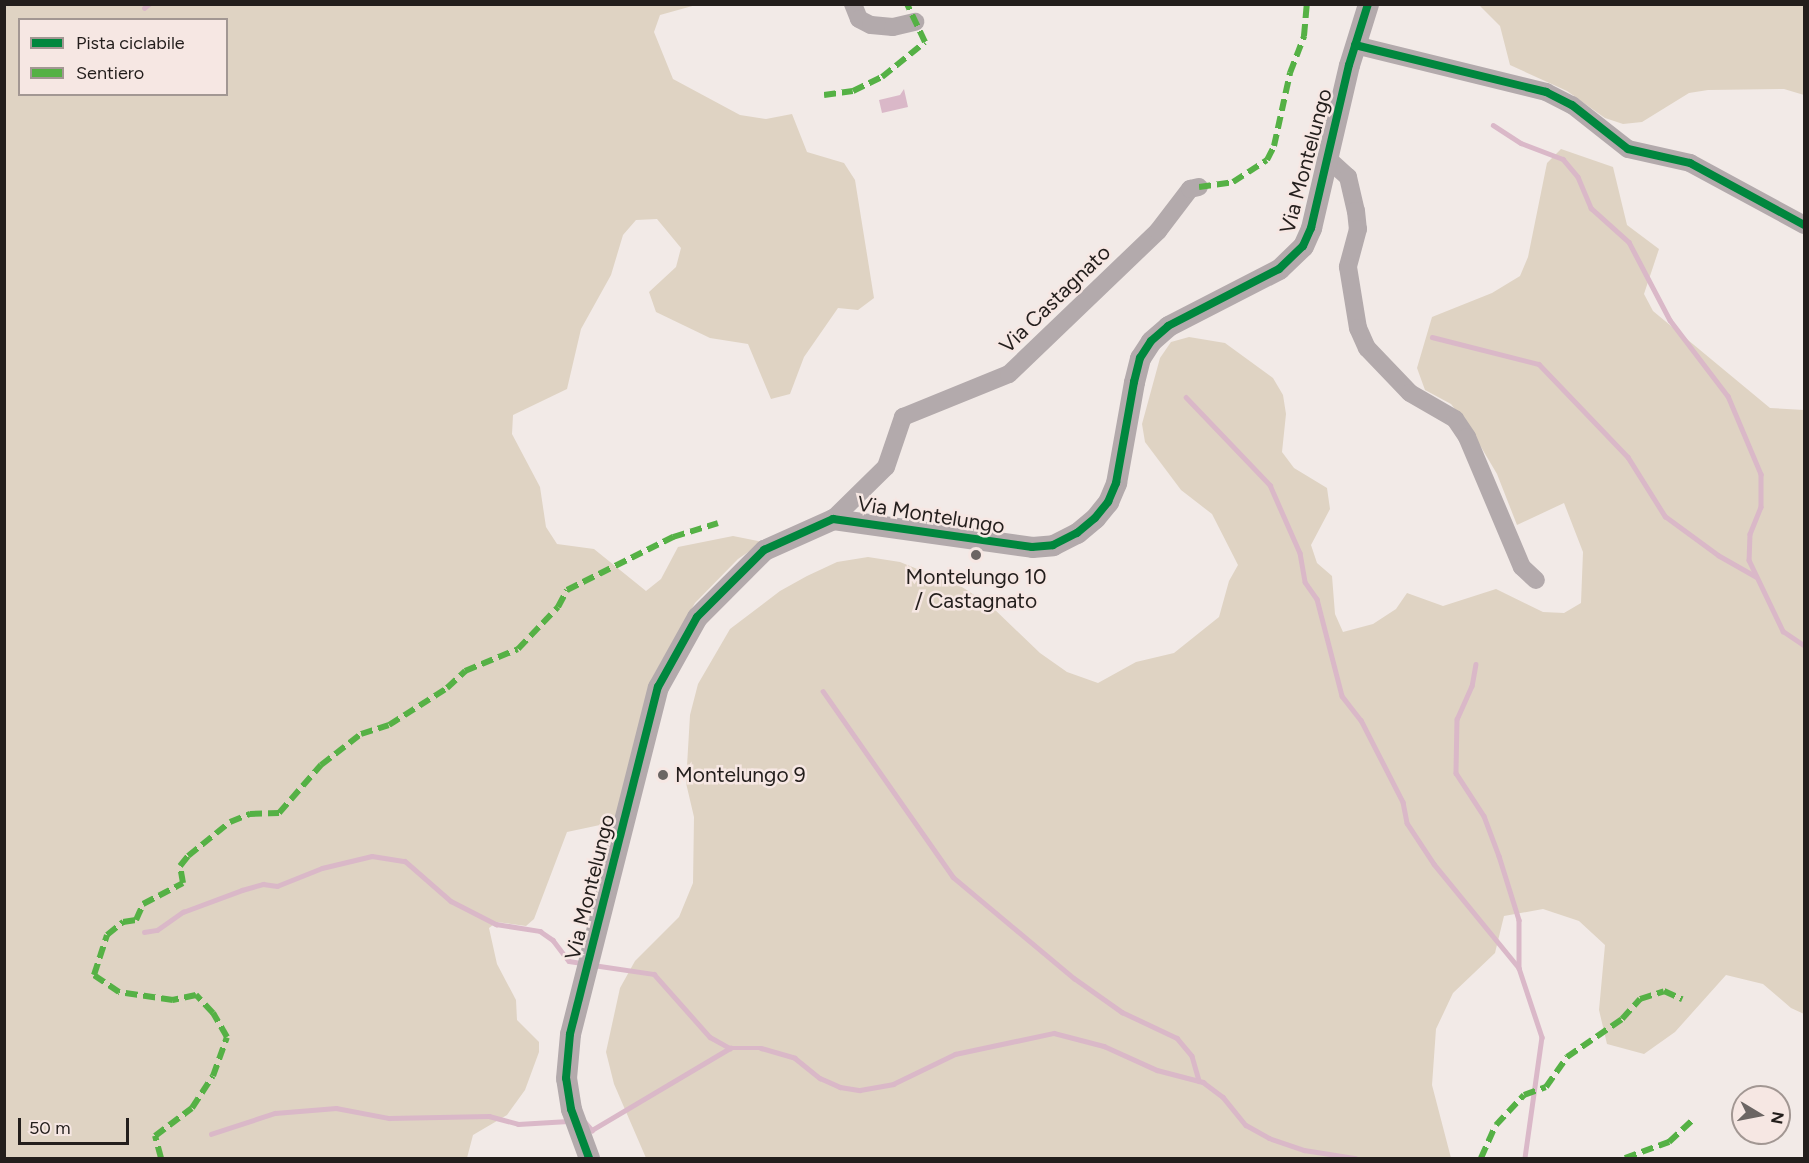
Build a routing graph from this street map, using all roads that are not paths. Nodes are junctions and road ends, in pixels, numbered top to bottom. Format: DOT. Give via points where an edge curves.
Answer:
graph roads {
  1 [pos="853,4"];
  2 [pos="1368,4"];
  3 [pos="915,22"];
  4 [pos="1355,45"];
  5 [pos="1328,159"];
  6 [pos="1199,187"];
  7 [pos="1804,225"];
  8 [pos="833,519"];
  9 [pos="1536,580"];
  10 [pos="588,1158"];
  1 -- 3 [label="street" via="860,19 871,25 893,27"];
  2 -- 4 [label="street, Via Montelungo"];
  4 -- 5 [label="street, Via Montelungo"];
  4 -- 7 [label="street" via="1546,92 1572,105 1628,148 1690,163"];
  5 -- 8 [label="street, Via Montelungo" via="1311,228 1293,260 1168,326 1151,341 1140,358 1112,492 1095,518 1077,533 1053,545 1032,547"];
  5 -- 9 [label="street" via="1348,177 1356,212 1358,229 1349,249 1348,267 1358,328 1366,348 1410,393 1455,418 1467,437 1522,567"];
  6 -- 8 [label="street, Via Castagnato" via="1190,189 1158,231 1009,374 903,417 886,467"];
  8 -- 10 [label="street, Via Montelungo" via="764,550 726,585 697,616 658,687 570,1034 568,1088"];
}
